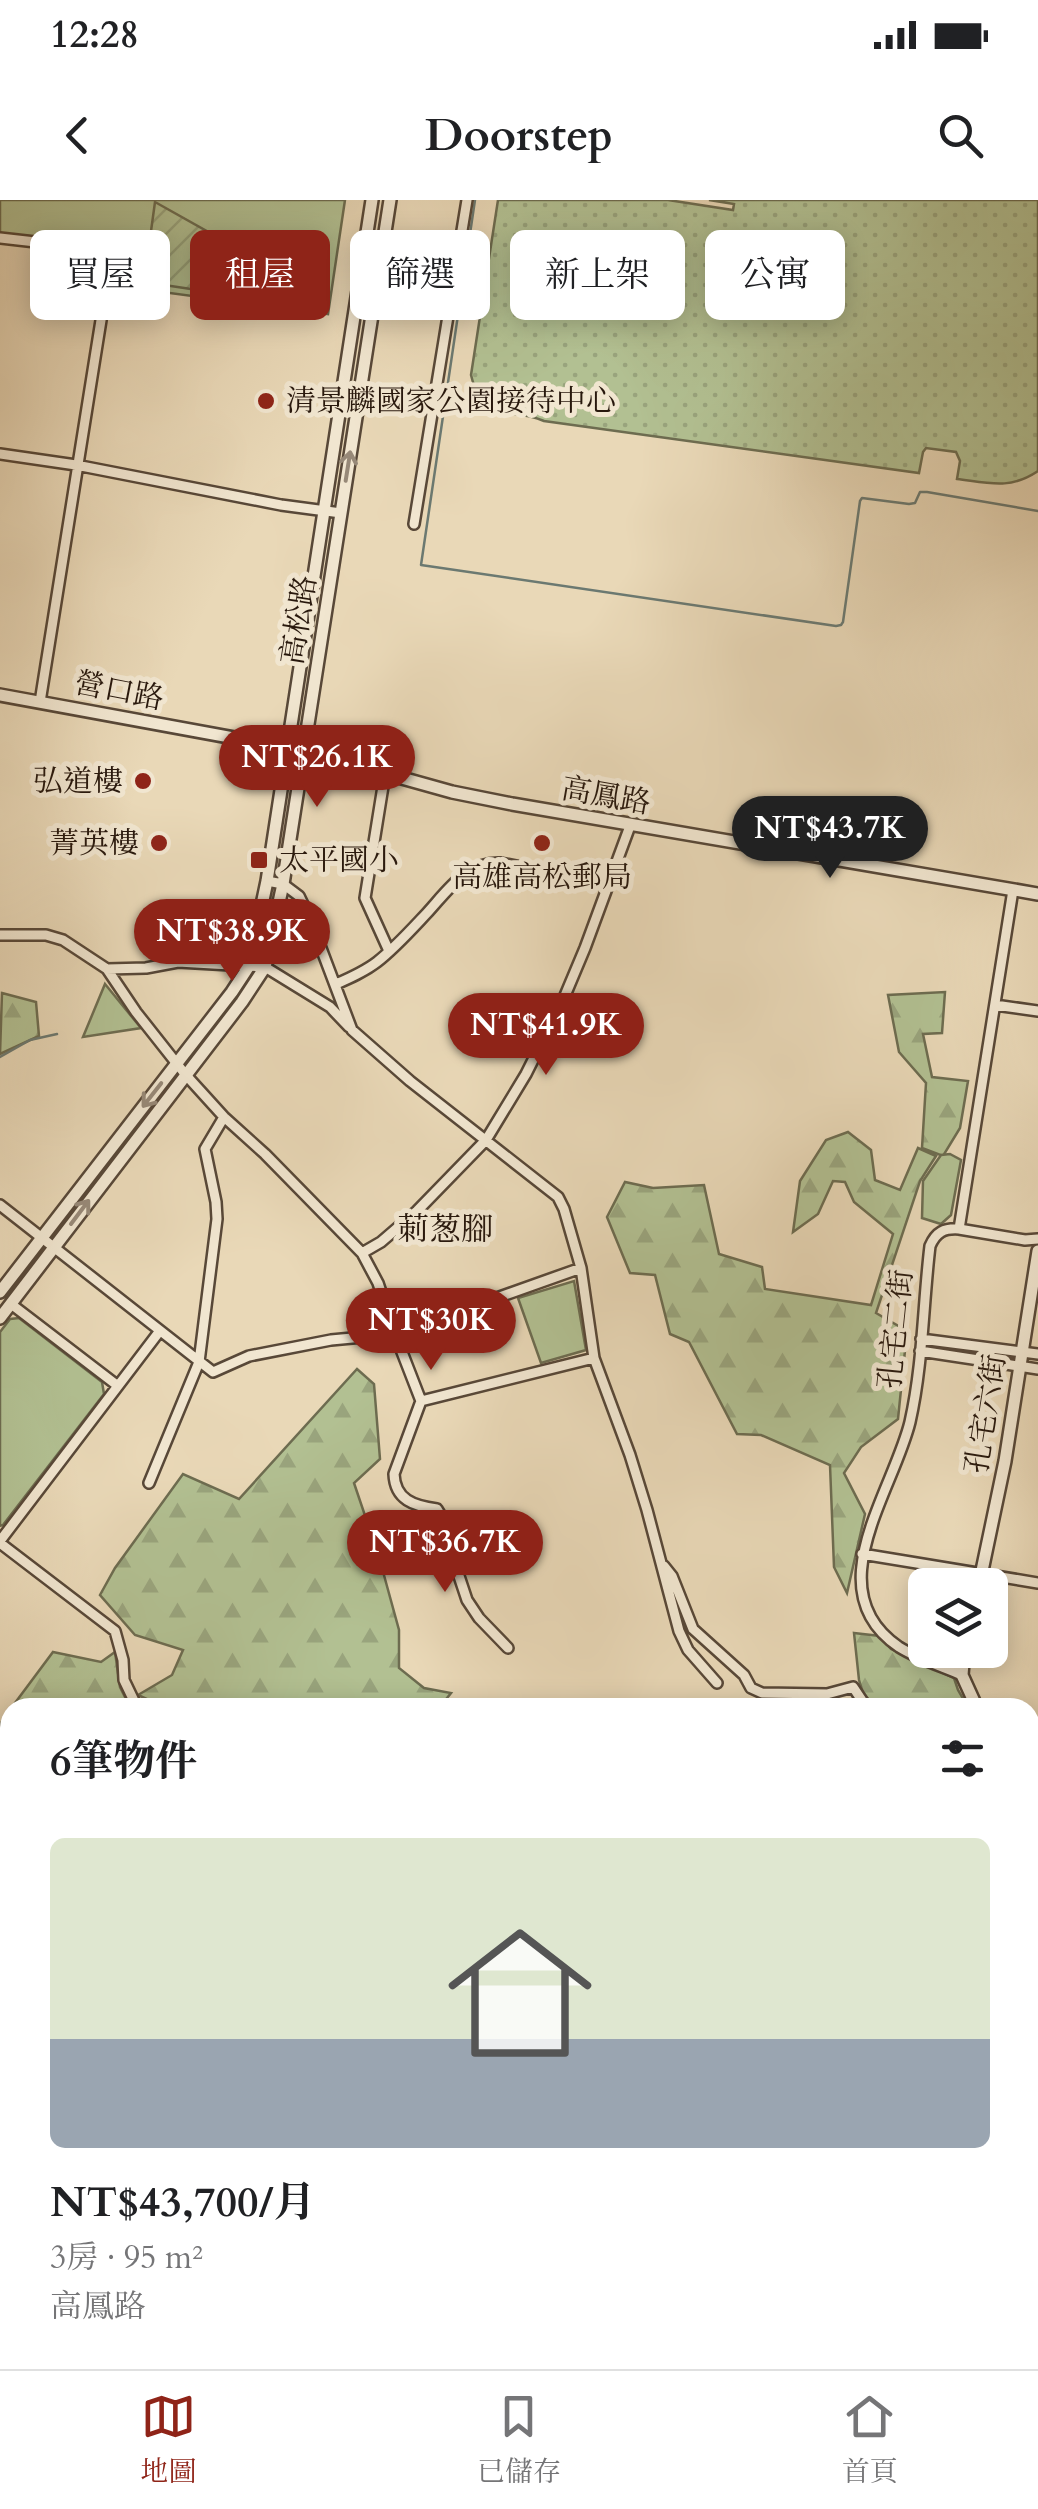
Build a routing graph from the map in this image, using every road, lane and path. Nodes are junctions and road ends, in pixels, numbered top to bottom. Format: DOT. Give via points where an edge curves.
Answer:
graph roads {
  1 [pos="372,200"];
  2 [pos="390,200"];
  3 [pos="467,200"];
  4 [pos="0,238"];
  5 [pos="0,454"];
  6 [pos="76,464"];
  7 [pos="324,510"];
  8 [pos="341,513"];
  9 [pos="414,524"];
  10 [pos="0,695"];
  11 [pos="40,702"];
  12 [pos="288,748"];
  13 [pos="305,751"];
  14 [pos="384,774"];
  15 [pos="630,826"];
  16 [pos="267,881"];
  17 [pos="283,884"];
  18 [pos="608,884"];
  19 [pos="1013,890"];
  20 [pos="1038,894"];
  21 [pos="0,935"];
  22 [pos="389,951"];
  23 [pos="249,966"];
  24 [pos="265,967"];
  25 [pos="107,969"];
  26 [pos="336,984"];
  27 [pos="995,1005"];
  28 [pos="1038,1011"];
  29 [pos="352,1030"];
  30 [pos="181,1069"];
  31 [pos="224,1117"];
  32 [pos="486,1140"];
  33 [pos="0,1205"];
  34 [pos="959,1229"];
  35 [pos="41,1239"];
  36 [pos="1038,1240"];
  37 [pos="53,1248"];
  38 [pos="1038,1251"];
  39 [pos="362,1253"];
  40 [pos="580,1268"];
  41 [pos="0,1292"];
  42 [pos="11,1304"];
  43 [pos="0,1318"];
  44 [pos="159,1332"];
  45 [pos="395,1334"];
  46 [pos="921,1338"];
  47 [pos="920,1351"];
  48 [pos="1022,1352"];
  49 [pos="1038,1354"];
  50 [pos="594,1358"];
  51 [pos="199,1362"];
  52 [pos="1020,1366"];
  53 [pos="1038,1369"];
  54 [pos="118,1386"];
  55 [pos="421,1401"];
  56 [pos="149,1483"];
  57 [pos="0,1542"];
  58 [pos="862,1554"];
  59 [pos="660,1560"];
  60 [pos="926,1568"];
  61 [pos="983,1568"];
  62 [pos="1008,1581"];
  63 [pos="1038,1583"];
  64 [pos="508,1648"];
  65 [pos="963,1668"];
  66 [pos="962,1675"];
  67 [pos="716,1684"];
  68 [pos="133,1698"];
  69 [pos="860,1698"];
  70 [pos="973,1698"];
  1 -- 7 [label="street, 高松路"];
  8 -- 2 [label="street, 高松路, one-way"];
  3 -- 9 [label="street"];
  4 -- 6 [label="street" via="108,255"];
  5 -- 6 [label="street"];
  6 -- 7 [label="street"];
  6 -- 11 [label="street"];
  7 -- 8 [label="street"];
  7 -- 12 [label="street, 高松路"];
  8 -- 13 [label="street, 高松路"];
  10 -- 11 [label="street, 營口路"];
  11 -- 12 [label="street, 營口路"];
  12 -- 13 [label="street, 高鳳路"];
  12 -- 16 [label="street, 高松路"];
  13 -- 14 [label="street, 高鳳路"];
  13 -- 17 [label="street, 高松路"];
  14 -- 15 [label="street, 高鳳路"];
  14 -- 22 [label="street" via="364,898"];
  15 -- 18 [label="street"];
  15 -- 19 [label="street, 高鳳路"];
  16 -- 17 [label="street"];
  16 -- 23 [label="street, 高松路"];
  17 -- 24 [label="street, 高松路"];
  17 -- 26 [label="street" via="299,896"];
  18 -- 22 [label="street" via="488,862 452,883"];
  18 -- 32 [label="street" via="564,998"];
  19 -- 20 [label="street, 高鳳路"];
  19 -- 27 [label="street"];
  21 -- 25 [label="street" via="63,940"];
  22 -- 26 [label="street"];
  23 -- 24 [label="street"];
  23 -- 25 [label="street" via="178,962"];
  23 -- 30 [label="street, 高松路"];
  24 -- 29 [label="street" via="330,1007"];
  24 -- 30 [label="street, 高松路"];
  25 -- 30 [label="street"];
  26 -- 29 [label="street"];
  27 -- 28 [label="street"];
  27 -- 34 [label="street"];
  29 -- 32 [label="street"];
  30 -- 31 [label="street"];
  30 -- 35 [label="street, 高松路, one-way"];
  37 -- 30 [label="street, 高松路, one-way"];
  31 -- 39 [label="street"];
  31 -- 51 [label="street" via="206,1149 217,1219"];
  32 -- 39 [label="street" via="417,1210"];
  32 -- 40 [label="street" via="558,1196"];
  33 -- 35 [label="street"];
  34 -- 36 [label="street"];
  34 -- 46 [label="street, 孔宅二街" via="940,1232 930,1246"];
  35 -- 37 [label="street"];
  35 -- 41 [label="street, 高松路"];
  37 -- 42 [label="street, 高松路"];
  37 -- 44 [label="street"];
  38 -- 48 [label="street, 孔宅六街"];
  39 -- 45 [label="street"];
  40 -- 45 [label="street"];
  40 -- 50 [label="street"];
  42 -- 43 [label="street, 高松路"];
  42 -- 54 [label="street"];
  44 -- 51 [label="street"];
  44 -- 54 [label="street"];
  45 -- 51 [label="street" via="249,1356 213,1372"];
  45 -- 55 [label="street"];
  46 -- 47 [label="street, 孔宅二街"];
  46 -- 48 [label="street"];
  47 -- 52 [label="street"];
  47 -- 58 [label="street, 孔宅二街" via="909,1427"];
  48 -- 49 [label="street"];
  48 -- 52 [label="street, 孔宅六街"];
  50 -- 55 [label="street"];
  50 -- 59 [label="street"];
  51 -- 56 [label="street"];
  52 -- 53 [label="street"];
  52 -- 61 [label="street, 孔宅六街"];
  54 -- 57 [label="street"];
  55 -- 64 [label="street" via="394,1484 409,1502 437,1509 452,1534 467,1600"];
  57 -- 68 [label="street" via="115,1630"];
  58 -- 60 [label="street"];
  58 -- 66 [label="street, 孔宅二街" via="864,1602 880,1630 898,1646"];
  59 -- 67 [label="street" via="679,1631"];
  59 -- 69 [label="street" via="693,1629 751,1688 827,1694 853,1687"];
  62 -- 63 [label="street"];
  65 -- 66 [label="street"];
  66 -- 70 [label="street"];
}
